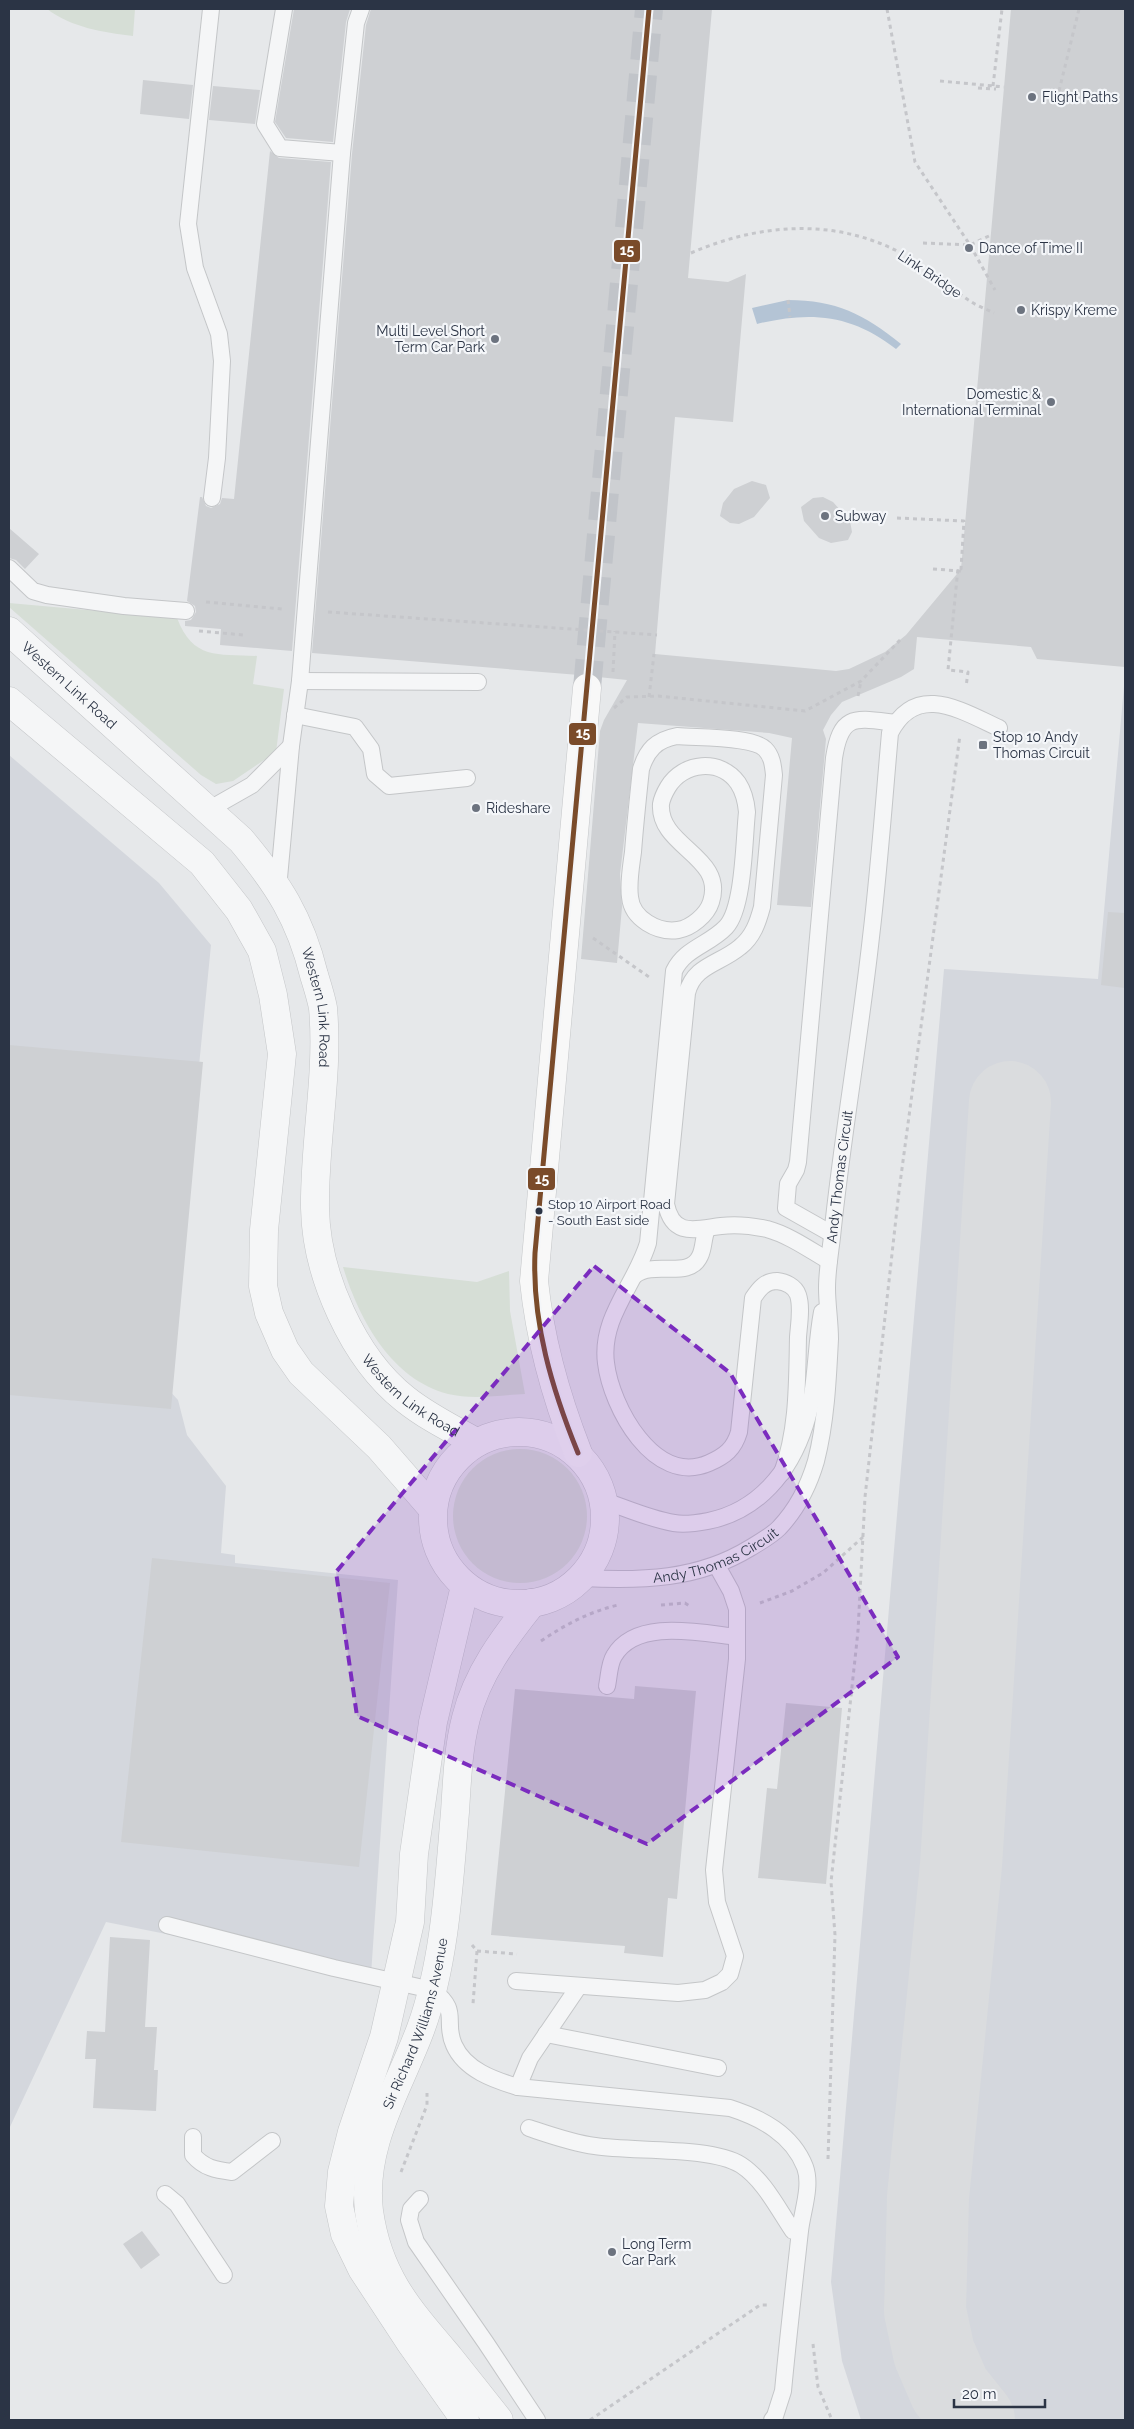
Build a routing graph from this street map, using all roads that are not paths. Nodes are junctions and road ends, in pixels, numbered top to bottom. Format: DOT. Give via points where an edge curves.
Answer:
graph roads {
  1 [pos="211,9"];
  2 [pos="284,9"];
  3 [pos="359,16"];
  4 [pos="342,153"];
  5 [pos="212,498"];
  6 [pos="9,568"];
  7 [pos="186,611"];
  8 [pos="9,631"];
  9 [pos="300,681"];
  10 [pos="478,682"];
  11 [pos="587,688"];
  12 [pos="9,701"];
  13 [pos="295,715"];
  14 [pos="895,723"];
  15 [pos="999,728"];
  16 [pos="291,746"];
  17 [pos="467,778"];
  18 [pos="208,810"];
  19 [pos="278,889"];
  20 [pos="707,1229"];
  21 [pos="832,1234"];
  22 [pos="829,1261"];
  23 [pos="635,1275"];
  24 [pos="827,1288"];
  25 [pos="476,1442"];
  26 [pos="578,1453"];
  27 [pos="782,1473"];
  28 [pos="605,1501"];
  29 [pos="432,1508"];
  30 [pos="717,1566"];
  31 [pos="582,1578"];
  32 [pos="466,1586"];
  33 [pos="532,1603"];
  34 [pos="737,1637"];
  35 [pos="607,1686"];
  36 [pos="167,1925"];
  37 [pos="516,1981"];
  38 [pos="396,1983"];
  39 [pos="579,1986"];
  40 [pos="432,1990"];
  41 [pos="546,2034"];
  42 [pos="718,2068"];
  43 [pos="518,2087"];
  44 [pos="529,2128"];
  45 [pos="193,2137"];
  46 [pos="272,2141"];
  47 [pos="164,2194"];
  48 [pos="420,2199"];
  49 [pos="793,2231"];
  50 [pos="224,2275"];
  51 [pos="465,2420"];
  52 [pos="499,2420"];
  53 [pos="537,2420"];
  54 [pos="772,2420"];
  1 -- 5 [label="lane" via="188,224 196,268 219,334 222,361"];
  2 -- 4 [label="lane" via="266,124 280,148"];
  3 -- 4 [label="lane"];
  4 -- 9 [label="lane"];
  6 -- 7 [label="lane" via="33,591 46,595"];
  8 -- 18 [label="street, Western Link Road"];
  9 -- 10 [label="lane"];
  9 -- 13 [label="lane"];
  11 -- 26 [label="main road" via="534,1281 552,1382"];
  12 -- 29 [label="street" via="202,863 238,910 262,951 282,1054 264,1230 263,1286 270,1313 285,1350 301,1374 379,1447"];
  13 -- 16 [label="lane"];
  13 -- 17 [label="lane" via="355,726 371,749 375,774 389,786"];
  14 -- 15 [label="lane" via="910,708 941,704"];
  14 -- 21 [label="lane, Andy Thomas Circuit" via="890,733 872,936"];
  14 -- 21 [label="lane" via="849,722 841,729 834,758 798,1162 788,1184 786,1208"];
  16 -- 18 [label="lane" via="252,785"];
  16 -- 19 [label="lane"];
  18 -- 19 [label="street, Western Link Road" via="241,840"];
  19 -- 25 [label="street, Western Link Road" via="297,919 322,1006 324,1052 315,1208 320,1249 330,1284 360,1347 387,1383 421,1410"];
  20 -- 22 [label="lane" via="738,1226 766,1229"];
  20 -- 23 [label="lane" via="701,1255 692,1265 682,1269 647,1268"];
  20 -- 23 [label="lane" via="692,1230 678,1226 666,1204 684,1006 693,977 742,946 759,921 774,774 772,759 765,748 753,742 676,736 664,738 653,745 641,769 630,884 630,898 638,914 657,929 683,930 697,921 711,903 712,879 707,867 670,831 662,818 664,794 681,772 710,766 727,773 738,783 745,797 747,812 738,902 732,919 725,928 683,957 674,971 650,1229 643,1259"];
  21 -- 22 [label="lane, Andy Thomas Circuit"];
  22 -- 24 [label="lane, Andy Thomas Circuit"];
  23 -- 27 [label="lane" via="619,1300 607,1331 606,1361 611,1391 622,1414 646,1447 673,1465 690,1468 705,1465 727,1454 736,1441 751,1308 758,1290 772,1282 783,1282 795,1290 799,1312 794,1423"];
  24 -- 27 [label="lane" via="806,1424"];
  24 -- 30 [label="lane, Andy Thomas Circuit" via="830,1337 823,1428 806,1487 773,1533"];
  25 -- 26 [label="street" via="501,1433 529,1431 555,1438"];
  25 -- 29 [label="street" via="457,1458 443,1478"];
  26 -- 28 [label="street" via="596,1475"];
  27 -- 28 [label="lane" via="764,1494 743,1508 719,1519 697,1523 676,1524"];
  28 -- 31 [label="street" via="606,1529 598,1555"];
  29 -- 32 [label="street" via="438,1548 449,1569"];
  30 -- 31 [label="lane, Andy Thomas Circuit" via="659,1579"];
  30 -- 34 [label="lane" via="737,1609"];
  31 -- 33 [label="street" via="559,1595"];
  32 -- 33 [label="street" via="486,1598 509,1604"];
  32 -- 38 [label="street, Sir Richard Williams Avenue" via="432,1722 414,1854 410,1922"];
  33 -- 40 [label="street, Sir Richard Williams Avenue" via="491,1658 466,1718 460,1748 446,1899"];
  34 -- 35 [label="lane" via="676,1631 644,1633 625,1642 613,1658"];
  34 -- 39 [label="lane" via="714,1870 717,1902 734,1956 730,1974 722,1982 704,1990 678,1993"];
  36 -- 38 [label="lane"];
  37 -- 39 [label="lane"];
  38 -- 40 [label="lane"];
  38 -- 51 [label="street, Sir Richard Williams Avenue" via="384,2038 352,2132 338,2206 345,2234 362,2269"];
  39 -- 41 [label="lane"];
  40 -- 43 [label="lane" via="450,2009 453,2044 464,2060 479,2072"];
  40 -- 52 [label="street, Sir Richard Williams Avenue" via="421,2027 375,2138 368,2180 369,2210 384,2268 398,2295"];
  41 -- 42 [label="lane"];
  41 -- 43 [label="lane" via="530,2058"];
  43 -- 54 [label="lane" via="730,2108 772,2126 797,2152 806,2169 807,2192 783,2391"];
  44 -- 49 [label="lane" via="593,2146 702,2154 727,2159 741,2165 758,2181"];
  45 -- 46 [label="lane" via="193,2155 200,2163 213,2170 232,2172"];
  47 -- 50 [label="lane" via="177,2204"];
  48 -- 53 [label="lane" via="411,2209 409,2220 416,2242"];
}
